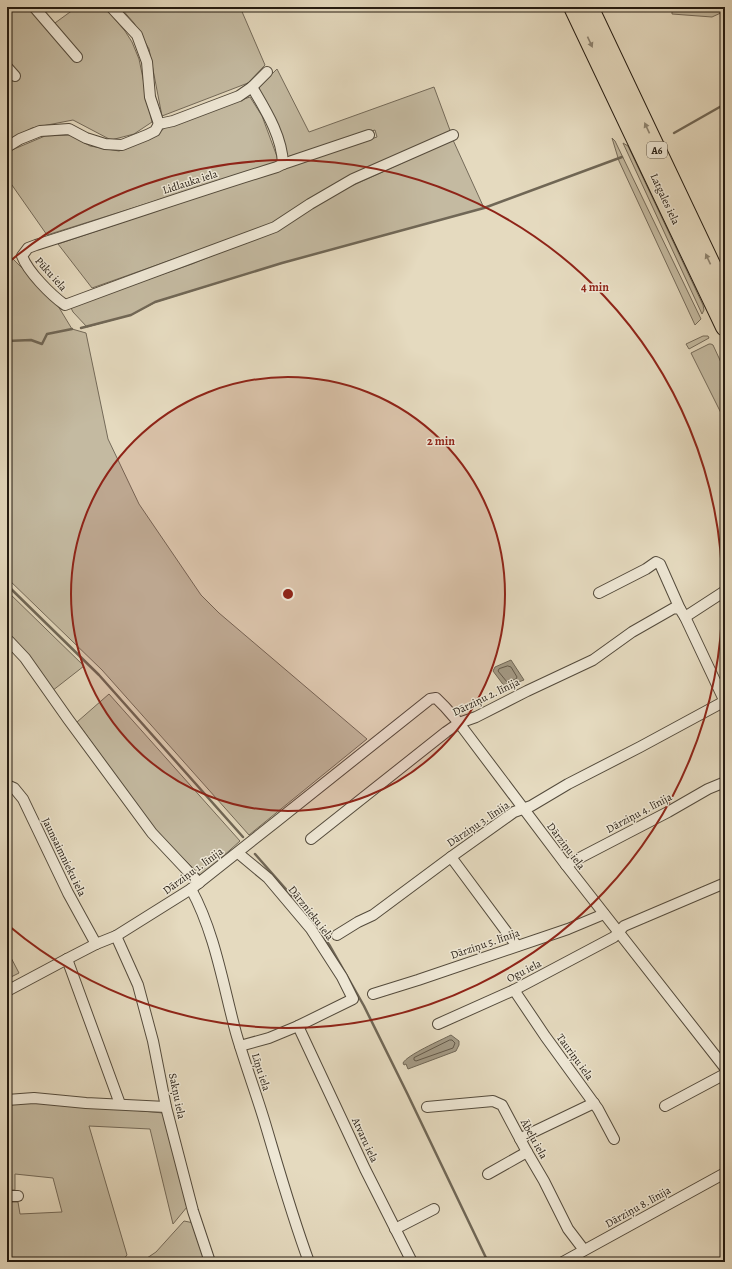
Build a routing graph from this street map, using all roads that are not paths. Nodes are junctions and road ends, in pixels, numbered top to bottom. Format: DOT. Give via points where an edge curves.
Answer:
graph roads {
  1 [pos="34,7"];
  2 [pos="111,7"];
  3 [pos="574,7"];
  4 [pos="589,7"];
  5 [pos="77,57"];
  6 [pos="7,67"];
  7 [pos="267,72"];
  8 [pos="15,76"];
  9 [pos="252,87"];
  10 [pos="159,124"];
  11 [pos="369,135"];
  12 [pos="452,135"];
  13 [pos="7,147"];
  14 [pos="283,164"];
  15 [pos="22,256"];
  16 [pos="725,294"];
  17 [pos="724,322"];
  18 [pos="725,591"];
  19 [pos="599,593"];
  20 [pos="683,613"];
  21 [pos="7,641"];
  22 [pos="725,701"];
  23 [pos="459,723"];
  24 [pos="375,743"];
  25 [pos="725,782"];
  26 [pos="7,785"];
  27 [pos="524,809"];
  28 [pos="311,839"];
  29 [pos="238,853"];
  30 [pos="451,857"];
  31 [pos="566,866"];
  32 [pos="199,883"];
  33 [pos="725,883"];
  34 [pos="191,889"];
  35 [pos="604,914"];
  36 [pos="618,932"];
  37 [pos="337,935"];
  38 [pos="116,936"];
  39 [pos="96,944"];
  40 [pos="517,946"];
  41 [pos="67,959"];
  42 [pos="514,990"];
  43 [pos="7,991"];
  44 [pos="373,994"];
  45 [pos="438,1024"];
  46 [pos="298,1026"];
  47 [pos="240,1046"];
  48 [pos="725,1068"];
  49 [pos="725,1074"];
  50 [pos="7,1100"];
  51 [pos="594,1103"];
  52 [pos="120,1104"];
  53 [pos="166,1106"];
  54 [pos="665,1106"];
  55 [pos="427,1107"];
  56 [pos="520,1139"];
  57 [pos="614,1139"];
  58 [pos="527,1152"];
  59 [pos="488,1174"];
  60 [pos="725,1174"];
  61 [pos="7,1196"];
  62 [pos="18,1196"];
  63 [pos="434,1208"];
  64 [pos="395,1228"];
  65 [pos="584,1250"];
  66 [pos="210,1262"];
  67 [pos="309,1262"];
  68 [pos="412,1262"];
  69 [pos="563,1262"];
  1 -- 5 [label="street"];
  2 -- 10 [label="street" via="136,35 147,62 150,97"];
  3 -- 17 [label="highway, Latgales iela / A6, one-way"];
  16 -- 4 [label="highway, Latgales iela / A6, one-way"];
  6 -- 8 [label="street"];
  7 -- 9 [label="street"];
  9 -- 10 [label="street" via="239,96"];
  9 -- 14 [label="street" via="274,126"];
  10 -- 13 [label="street" via="155,131 147,136 122,145 104,144 69,129 40,131"];
  11 -- 14 [label="street, Lidlauka iela"];
  12 -- 15 [label="street, Pūku iela" via="353,179 275,227 65,305 25,264"];
  14 -- 15 [label="street, Lidlauka iela" via="36,245 28,248"];
  18 -- 20 [label="street, Dārziņu 2. līnija"];
  19 -- 20 [label="street" via="656,562 660,564"];
  20 -- 22 [label="street"];
  20 -- 23 [label="street, Dārziņu 2. līnija" via="674,608 632,632 594,660"];
  21 -- 32 [label="street" via="25,658 152,833"];
  22 -- 27 [label="street, Dārziņu 3. līnija"];
  23 -- 24 [label="street, Dārziņu iela" via="436,698 430,699"];
  23 -- 27 [label="street, Dārziņu iela"];
  23 -- 28 [label="street, Dārziņu 2. līnija"];
  24 -- 29 [label="street, Dārziņu 1. līnija"];
  25 -- 31 [label="street, Dārziņu 4. līnija"];
  26 -- 39 [label="street, Jaunsaimnieku iela" via="14,788 23,799 68,893"];
  27 -- 30 [label="street, Dārziņu 3. līnija" via="514,812"];
  27 -- 31 [label="street, Dārziņu iela"];
  29 -- 32 [label="street, Dārziņu 1. līnija"];
  29 -- 46 [label="street, Dārznieku iela" via="268,878 311,929 353,999"];
  30 -- 37 [label="street, Dārziņu 3. līnija" via="373,915"];
  30 -- 40 [label="street"];
  31 -- 35 [label="street, Dārziņu iela"];
  32 -- 34 [label="street, Dārziņu 1. līnija"];
  33 -- 36 [label="street" via="624,926"];
  34 -- 38 [label="street, Dārziņu 1. līnija"];
  34 -- 47 [label="street, Līņu iela" via="209,931"];
  35 -- 36 [label="street, Dārziņu iela"];
  35 -- 40 [label="street, Dārziņu 5. līnija"];
  36 -- 42 [label="street, Ogu iela" via="614,937"];
  36 -- 48 [label="street, Dārziņu iela"];
  38 -- 39 [label="street, Dārziņu 1. līnija"];
  38 -- 53 [label="street, Sakņu iela" via="138,985"];
  39 -- 41 [label="street, Dārziņu 1. līnija"];
  40 -- 44 [label="street, Dārziņu 5. līnija"];
  41 -- 43 [label="street, Dārziņu 1. līnija"];
  41 -- 52 [label="street"];
  42 -- 45 [label="street, Ogu iela"];
  42 -- 51 [label="street, Tauriņu iela"];
  46 -- 47 [label="street"];
  46 -- 64 [label="street, Atvaru iela"];
  47 -- 67 [label="street, Līņu iela"];
  49 -- 54 [label="street"];
  50 -- 52 [label="street" via="34,1098"];
  51 -- 56 [label="street"];
  51 -- 57 [label="street, Tauriņu iela"];
  52 -- 53 [label="street"];
  53 -- 66 [label="street, Sakņu iela" via="193,1211"];
  55 -- 56 [label="street, Ābeļu iela" via="493,1101 502,1105"];
  56 -- 58 [label="street, Ābeļu iela"];
  58 -- 59 [label="street"];
  58 -- 65 [label="street, Ābeļu iela" via="568,1229"];
  60 -- 65 [label="street, Dārziņu 8. līnija"];
  61 -- 62 [label="street"];
  63 -- 64 [label="street"];
  64 -- 68 [label="street, Atvaru iela"];
  65 -- 69 [label="street, Dārziņu 8. līnija"];
}
